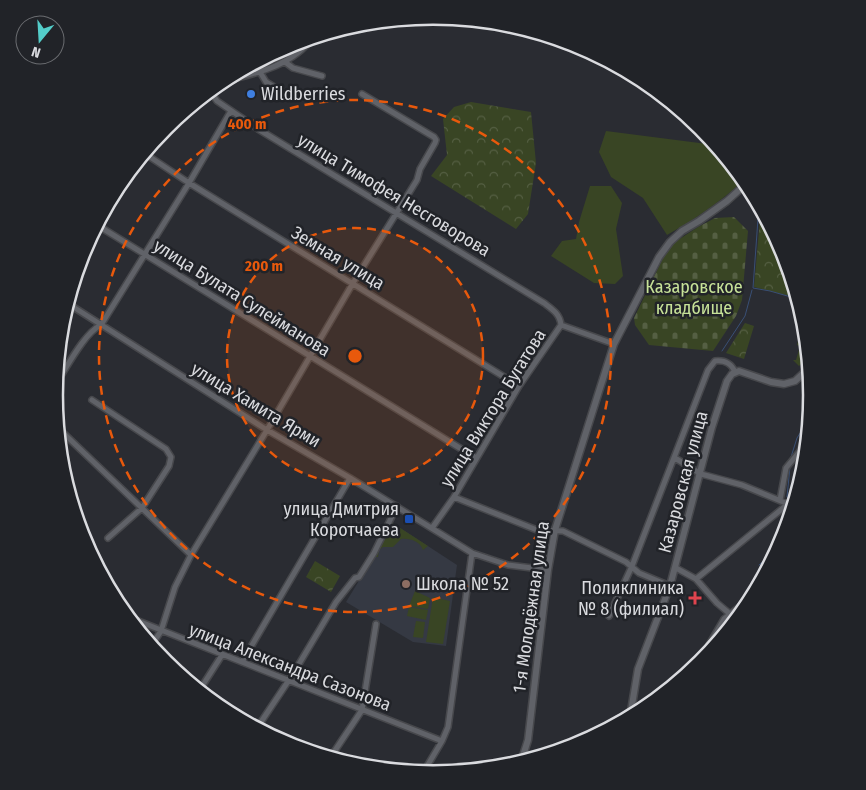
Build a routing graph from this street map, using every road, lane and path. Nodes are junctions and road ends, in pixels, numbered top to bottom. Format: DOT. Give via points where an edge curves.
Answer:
graph roads {
  1 [pos="296,51"];
  2 [pos="285,62"];
  3 [pos="260,72"];
  4 [pos="251,74"];
  5 [pos="322,76"];
  6 [pos="362,94"];
  7 [pos="287,96"];
  8 [pos="214,97"];
  9 [pos="231,111"];
  10 [pos="149,158"];
  11 [pos="189,183"];
  12 [pos="741,189"];
  13 [pos="396,213"];
  14 [pos="103,228"];
  15 [pos="145,254"];
  16 [pos="353,283"];
  17 [pos="74,307"];
  18 [pos="561,324"];
  19 [pos="101,325"];
  20 [pos="614,344"];
  21 [pos="311,356"];
  22 [pos="64,372"];
  23 [pos="735,372"];
  24 [pos="802,374"];
  25 [pos="520,386"];
  26 [pos="92,400"];
  27 [pos="267,430"];
  28 [pos="65,435"];
  29 [pos="798,453"];
  30 [pos="476,458"];
  31 [pos="675,458"];
  32 [pos="701,474"];
  33 [pos="350,478"];
  34 [pos="454,497"];
  35 [pos="780,500"];
  36 [pos="786,503"];
  37 [pos="397,506"];
  38 [pos="142,508"];
  39 [pos="784,510"];
  40 [pos="432,528"];
  41 [pos="555,530"];
  42 [pos="108,538"];
  43 [pos="472,553"];
  44 [pos="191,555"];
  45 [pos="632,566"];
  46 [pos="676,568"];
  47 [pos="548,570"];
  48 [pos="696,579"];
  49 [pos="670,586"];
  50 [pos="733,611"];
  51 [pos="730,614"];
  52 [pos="609,616"];
  53 [pos="141,623"];
  54 [pos="376,624"];
  55 [pos="161,631"];
  56 [pos="715,635"];
  57 [pos="155,639"];
  58 [pos="222,655"];
  59 [pos="242,662"];
  60 [pos="288,680"];
  61 [pos="203,684"];
  62 [pos="631,707"];
  63 [pos="362,710"];
  64 [pos="261,722"];
  65 [pos="442,741"];
  66 [pos="335,751"];
  67 [pos="524,753"];
  68 [pos="428,765"];
  1 -- 2 [label="street"];
  2 -- 3 [label="street"];
  2 -- 5 [label="street" via="292,68"];
  3 -- 4 [label="street"];
  3 -- 7 [label="street" via="266,82"];
  6 -- 13 [label="street" via="436,140 417,180"];
  8 -- 9 [label="street, улица Тимофея Несговорова"];
  9 -- 11 [label="street"];
  9 -- 13 [label="street, улица Тимофея Несговорова"];
  10 -- 11 [label="street, Земная улица"];
  11 -- 15 [label="street"];
  11 -- 16 [label="street, Земная улица"];
  12 -- 20 [label="street, 1-я Молодёжная улица" via="670,242"];
  13 -- 16 [label="street"];
  13 -- 18 [label="street, улица Тимофея Несговорова" via="544,303 555,312"];
  14 -- 15 [label="street, улица Булата Сулейманова"];
  15 -- 19 [label="street"];
  15 -- 21 [label="street, улица Булата Сулейманова"];
  16 -- 21 [label="street"];
  16 -- 25 [label="street, Земная улица"];
  17 -- 19 [label="street, улица Хамита Ярми"];
  18 -- 20 [label="street, улица Виктора Бугатова"];
  18 -- 25 [label="street, улица Виктора Бугатова"];
  19 -- 22 [label="street" via="93,330"];
  19 -- 27 [label="street, улица Хамита Ярми"];
  20 -- 41 [label="street, 1-я Молодёжная улица"];
  21 -- 27 [label="street"];
  21 -- 30 [label="street, улица Булата Сулейманова"];
  23 -- 24 [label="street" via="784,384 795,381"];
  23 -- 31 [label="street" via="728,362 715,361 708,370"];
  23 -- 32 [label="street, Казаровская улица" via="727,381"];
  25 -- 30 [label="street, улица Виктора Бугатова"];
  26 -- 38 [label="street" via="166,449 171,457"];
  27 -- 33 [label="street, улица Хамита Ярми"];
  27 -- 44 [label="street"];
  28 -- 38 [label="street"];
  29 -- 35 [label="street" via="786,468"];
  30 -- 34 [label="street, улица Виктора Бугатова"];
  31 -- 32 [label="street"];
  31 -- 45 [label="street"];
  32 -- 35 [label="street"];
  32 -- 46 [label="street, Казаровская улица"];
  33 -- 37 [label="street, улица Хамита Ярми"];
  33 -- 59 [label="street"];
  34 -- 40 [label="street, улица Виктора Бугатова"];
  34 -- 41 [label="street" via="522,526"];
  35 -- 36 [label="street"];
  37 -- 40 [label="street, улица Хамита Ярми"];
  37 -- 60 [label="street" via="359,577 336,602"];
  38 -- 42 [label="street"];
  38 -- 44 [label="street"];
  39 -- 48 [label="street"];
  40 -- 43 [label="street, улица Хамита Ярми"];
  41 -- 45 [label="street"];
  41 -- 47 [label="street, 1-я Молодёжная улица"];
  43 -- 47 [label="street, улица Хамита Ярми" via="508,565"];
  43 -- 65 [label="street" via="448,727"];
  44 -- 55 [label="street" via="175,587"];
  45 -- 49 [label="street"];
  45 -- 52 [label="street"];
  46 -- 48 [label="street"];
  46 -- 49 [label="street, Казаровская улица"];
  47 -- 67 [label="street, 1-я Молодёжная улица"];
  48 -- 51 [label="street"];
  49 -- 62 [label="street, Казаровская улица" via="638,669"];
  50 -- 51 [label="street"];
  51 -- 56 [label="street"];
  53 -- 55 [label="street, улица Александра Сазонова"];
  54 -- 63 [label="street"];
  55 -- 57 [label="street"];
  55 -- 58 [label="street, улица Александра Сазонова"];
  58 -- 59 [label="street, улица Александра Сазонова"];
  58 -- 61 [label="street"];
  59 -- 60 [label="street, улица Александра Сазонова"];
  60 -- 63 [label="street, улица Александра Сазонова"];
  60 -- 64 [label="street"];
  63 -- 65 [label="street, улица Александра Сазонова"];
  63 -- 66 [label="street"];
  65 -- 68 [label="street"];
}
